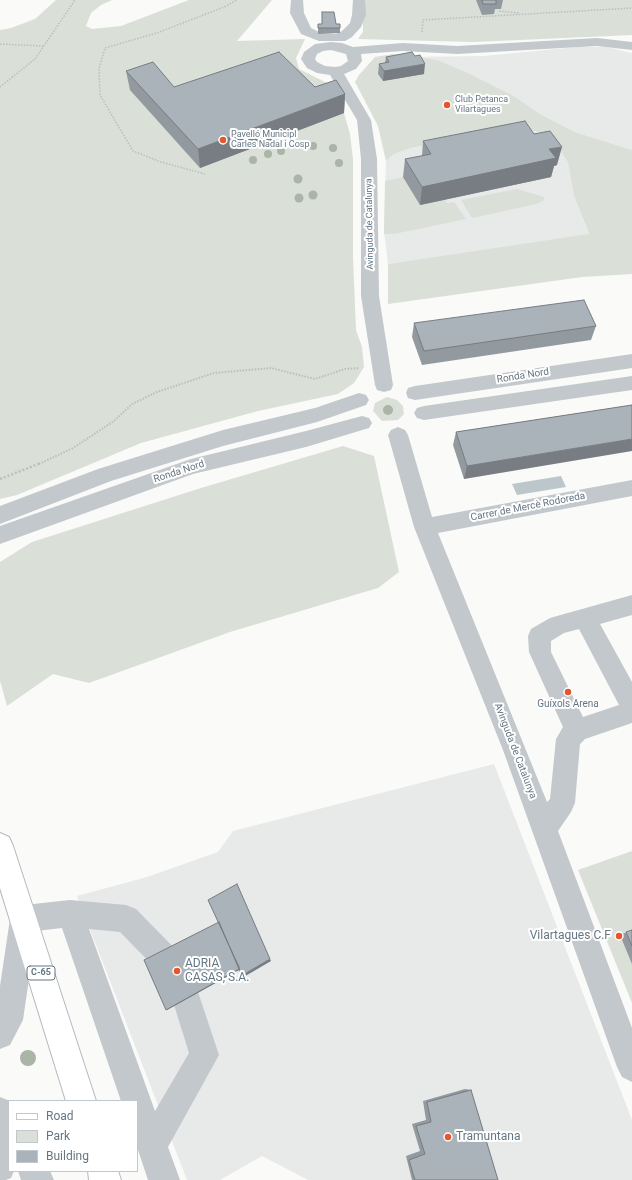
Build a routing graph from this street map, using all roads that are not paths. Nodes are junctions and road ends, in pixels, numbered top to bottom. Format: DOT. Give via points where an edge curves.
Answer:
graph roads {
  1 [pos="296,0"];
  2 [pos="360,0"];
  3 [pos="319,37"];
  4 [pos="343,45"];
  5 [pos="632,46"];
  6 [pos="311,52"];
  7 [pos="335,71"];
  8 [pos="632,361"];
  9 [pos="632,383"];
  10 [pos="384,385"];
  11 [pos="415,393"];
  12 [pos="359,400"];
  13 [pos="424,414"];
  14 [pos="380,432"];
  15 [pos="632,488"];
  16 [pos="0,515"];
  17 [pos="425,527"];
  18 [pos="0,535"];
  19 [pos="632,605"];
  20 [pos="585,618"];
  21 [pos="632,705"];
  22 [pos="632,712"];
  23 [pos="577,730"];
  24 [pos="544,828"];
  25 [pos="0,846"];
  26 [pos="70,913"];
  27 [pos="24,919"];
  28 [pos="0,1035"];
  29 [pos="632,1067"];
  30 [pos="81,1100"];
  31 [pos="136,1100"];
  32 [pos="138,1105"];
  33 [pos="0,1112"];
  34 [pos="8,1130"];
  35 [pos="152,1145"];
  36 [pos="8,1147"];
  37 [pos="0,1168"];
  38 [pos="164,1180"];
  1 -- 3 [label="street" via="297,13 306,31"];
  2 -- 4 [label="street" via="356,24 347,34"];
  3 -- 4 [label="street"];
  3 -- 6 [label="street" via="313,40"];
  4 -- 5 [label="street" via="457,50 597,42"];
  4 -- 6 [label="street" via="320,47"];
  4 -- 7 [label="street" via="355,56 355,61 344,70"];
  6 -- 7 [label="street" via="308,58 312,65 322,70"];
  7 -- 10 [label="street, Avinguda de Catalunya" via="364,120 369,159 370,296"];
  8 -- 11 [label="street, Ronda Nord"];
  9 -- 13 [label="street"];
  10 -- 11 [label="street" via="395,385"];
  10 -- 12 [label="street, Ronda Nord" via="369,390"];
  11 -- 13 [label="street" via="424,406"];
  12 -- 14 [label="street" via="358,415"];
  12 -- 16 [label="street, Ronda Nord" via="317,416 223,438 105,475"];
  13 -- 14 [label="street, Ronda Nord" via="416,428"];
  14 -- 17 [label="street, Avinguda de Catalunya"];
  14 -- 18 [label="street, Ronda Nord" via="306,439 191,467"];
  15 -- 17 [label="street, Carrer de Mercè Rodoreda"];
  17 -- 24 [label="street, Avinguda de Catalunya"];
  19 -- 20 [label="street"];
  20 -- 21 [label="street"];
  20 -- 23 [label="street" via="558,625 540,636 540,652"];
  22 -- 23 [label="street"];
  23 -- 24 [label="street" via="568,739 562,803"];
  24 -- 29 [label="street, Avinguda de Catalunya"];
  25 -- 27 [label="main road, C-65"];
  26 -- 27 [label="street"];
  26 -- 31 [label="street"];
  26 -- 35 [label="street" via="126,919 177,971 204,1055"];
  27 -- 28 [label="street" via="9,1020"];
  27 -- 30 [label="main road, C-65"];
  32 -- 35 [label="street"];
  33 -- 34 [label="street"];
  35 -- 38 [label="street"];
  36 -- 37 [label="street"];
}
